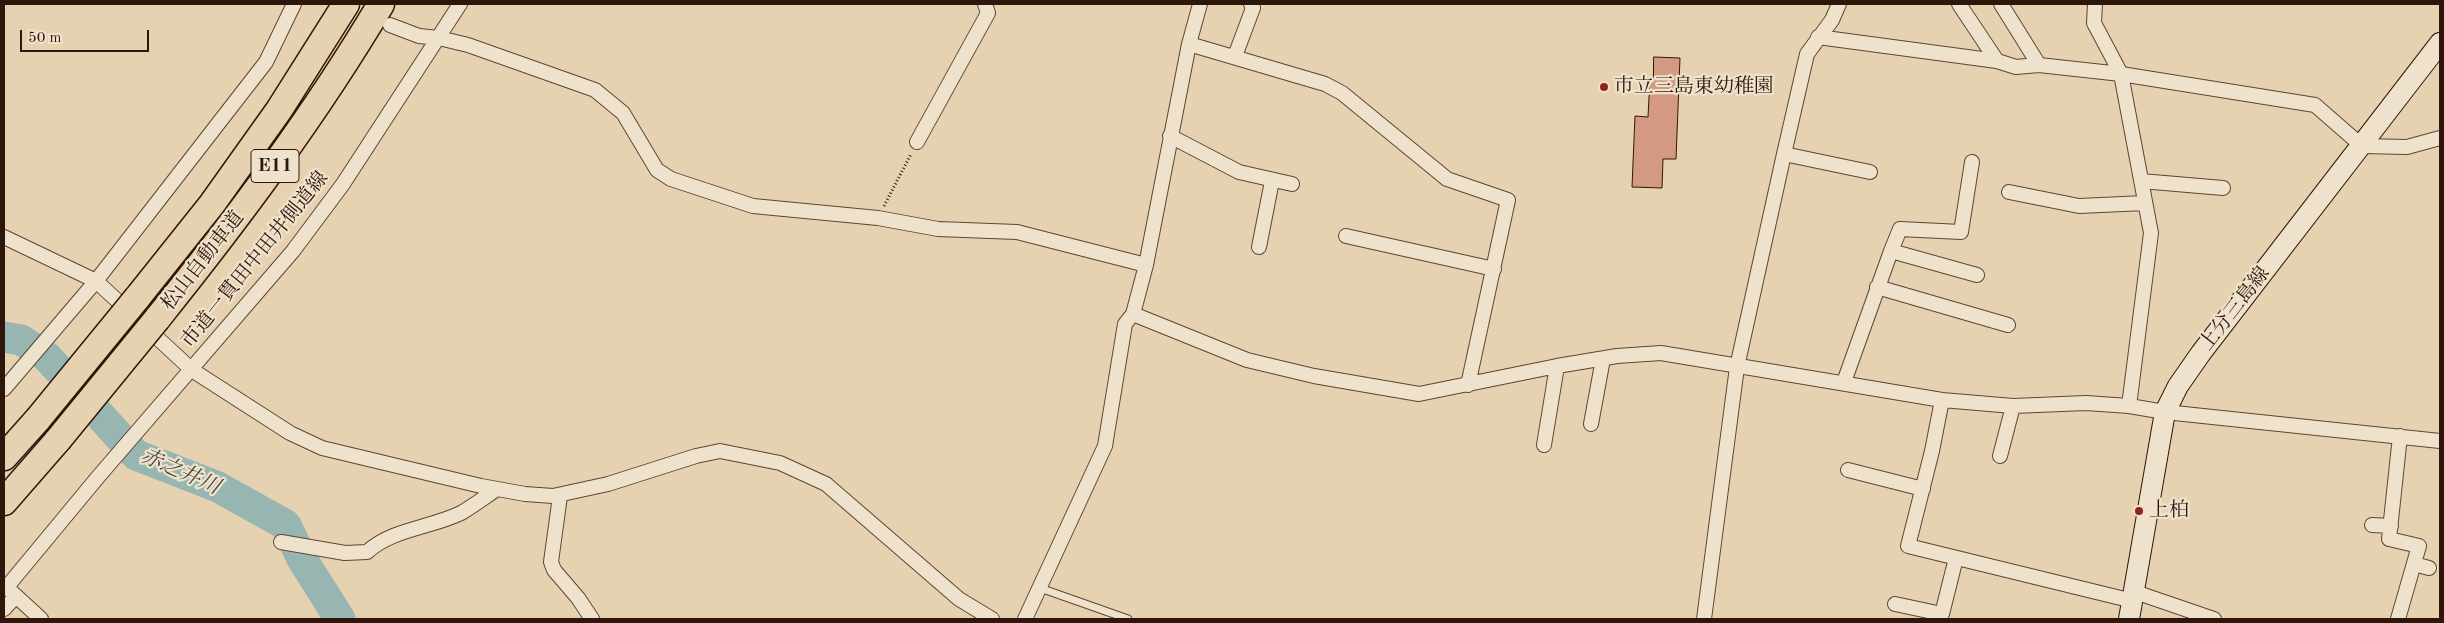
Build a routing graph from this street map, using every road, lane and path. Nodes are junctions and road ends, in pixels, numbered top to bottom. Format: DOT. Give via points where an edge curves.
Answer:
graph roads {
  1 [pos="294,4"];
  2 [pos="346,4"];
  3 [pos="460,4"];
  4 [pos="985,4"];
  5 [pos="1200,4"];
  6 [pos="1251,4"];
  7 [pos="1839,4"];
  8 [pos="1959,4"];
  9 [pos="2001,4"];
  10 [pos="2095,4"];
  11 [pos="386,14"];
  12 [pos="1818,37"];
  13 [pos="439,38"];
  14 [pos="2440,43"];
  15 [pos="1189,44"];
  16 [pos="1235,56"];
  17 [pos="1997,61"];
  18 [pos="2039,65"];
  19 [pos="2121,74"];
  20 [pos="1170,136"];
  21 [pos="2440,138"];
  22 [pos="917,142"];
  23 [pos="2362,146"];
  24 [pos="1784,154"];
  25 [pos="1972,162"];
  26 [pos="1870,172"];
  27 [pos="1272,181"];
  28 [pos="2141,181"];
  29 [pos="1292,184"];
  30 [pos="2223,188"];
  31 [pos="2009,192"];
  32 [pos="2146,203"];
  33 [pos="878,218"];
  34 [pos="1346,236"];
  35 [pos="4,237"];
  36 [pos="1259,247"];
  37 [pos="1891,251"];
  38 [pos="1146,265"];
  39 [pos="1494,270"];
  40 [pos="1977,276"];
  41 [pos="96,282"];
  42 [pos="1877,287"];
  43 [pos="1133,314"];
  44 [pos="2008,325"];
  45 [pos="1603,359"];
  46 [pos="1557,366"];
  47 [pos="1737,367"];
  48 [pos="192,370"];
  49 [pos="1844,382"];
  50 [pos="1468,385"];
  51 [pos="5,388"];
  52 [pos="1942,400"];
  53 [pos="2012,406"];
  54 [pos="2130,406"];
  55 [pos="2165,412"];
  56 [pos="1591,424"];
  57 [pos="2400,436"];
  58 [pos="2440,441"];
  59 [pos="1544,445"];
  60 [pos="2000,456"];
  61 [pos="4,457"];
  62 [pos="1848,470"];
  63 [pos="497,489"];
  64 [pos="1923,489"];
  65 [pos="560,496"];
  66 [pos="4,502"];
  67 [pos="2372,525"];
  68 [pos="2390,526"];
  69 [pos="282,542"];
  70 [pos="1956,558"];
  71 [pos="2414,564"];
  72 [pos="2429,568"];
  73 [pos="1040,588"];
  74 [pos="8,590"];
  75 [pos="1895,604"];
  76 [pos="2132,604"];
  77 [pos="4,609"];
  78 [pos="41,619"];
  79 [pos="592,619"];
  80 [pos="992,619"];
  81 [pos="1025,619"];
  82 [pos="1128,619"];
  83 [pos="1704,619"];
  84 [pos="2214,619"];
  85 [pos="2398,619"];
  1 -- 41 [label="street" via="266,62"];
  2 -- 61 [label="highway, 松山自動車道 / E11, bridge" via="273,118 212,204"];
  3 -- 13 [label="street, 市道一貫田中田井側道線"];
  4 -- 22 [label="street" via="988,14"];
  5 -- 15 [label="street"];
  6 -- 16 [label="street" via="1253,8"];
  7 -- 12 [label="street" via="1832,20"];
  8 -- 17 [label="street"];
  9 -- 18 [label="street"];
  10 -- 19 [label="street" via="2094,23"];
  11 -- 13 [label="street" via="418,36"];
  11 -- 66 [label="highway, 松山自動車道 / E11, bridge" via="235,222"];
  12 -- 17 [label="street"];
  12 -- 24 [label="street" via="1807,54"];
  13 -- 33 [label="street" via="468,45 595,90 624,113 657,170 671,179 754,206"];
  13 -- 48 [label="street, 市道一貫田中田井側道線" via="343,184 293,250"];
  14 -- 23 [label="main road, 上分三島線"];
  15 -- 16 [label="street"];
  15 -- 20 [label="street"];
  16 -- 39 [label="street" via="1325,84 1342,93 1448,179 1508,200"];
  17 -- 18 [label="street" via="2016,68"];
  18 -- 19 [label="street"];
  19 -- 23 [label="street" via="2315,105"];
  19 -- 28 [label="street"];
  20 -- 27 [label="street" via="1239,172"];
  20 -- 38 [label="street"];
  21 -- 23 [label="street" via="2407,147"];
  22 -- 33 [label="path"];
  23 -- 55 [label="main road, 上分三島線" via="2201,353"];
  24 -- 26 [label="street"];
  24 -- 47 [label="street"];
  25 -- 37 [label="street" via="1961,232 1900,229"];
  27 -- 29 [label="street"];
  27 -- 36 [label="street"];
  28 -- 30 [label="street"];
  28 -- 32 [label="street"];
  31 -- 32 [label="street" via="2079,206"];
  32 -- 54 [label="street" via="2151,233"];
  33 -- 38 [label="street" via="938,229 1017,232"];
  34 -- 39 [label="street"];
  35 -- 41 [label="street"];
  37 -- 40 [label="street"];
  37 -- 42 [label="street"];
  38 -- 43 [label="street"];
  39 -- 50 [label="street"];
  41 -- 48 [label="street"];
  41 -- 51 [label="street"];
  42 -- 44 [label="street"];
  42 -- 49 [label="street"];
  43 -- 50 [label="street" via="1247,360 1314,376 1419,394"];
  43 -- 73 [label="street" via="1125,324 1105,446"];
  45 -- 46 [label="street"];
  45 -- 47 [label="street" via="1662,353"];
  45 -- 56 [label="street"];
  46 -- 50 [label="street"];
  46 -- 59 [label="street"];
  47 -- 49 [label="street"];
  47 -- 83 [label="street"];
  48 -- 63 [label="street" via="290,433 322,448"];
  48 -- 74 [label="street, 市道一貫田中田井側道線" via="109,464"];
  49 -- 52 [label="street"];
  52 -- 53 [label="street"];
  52 -- 64 [label="street"];
  53 -- 54 [label="street" via="2086,403"];
  53 -- 60 [label="street"];
  54 -- 55 [label="street"];
  55 -- 57 [label="street"];
  55 -- 76 [label="main road, 上分三島線"];
  57 -- 58 [label="street"];
  57 -- 68 [label="street"];
  62 -- 64 [label="street"];
  63 -- 65 [label="street"];
  63 -- 69 [label="street" via="460,513 392,536 367,552 345,553"];
  64 -- 70 [label="street" via="1908,546"];
  65 -- 79 [label="street" via="551,562"];
  65 -- 80 [label="street" via="720,451 780,463 826,484 959,599"];
  67 -- 68 [label="street"];
  68 -- 71 [label="street" via="2389,539 2419,546"];
  70 -- 75 [label="street" via="1942,614"];
  70 -- 76 [label="street"];
  71 -- 72 [label="street"];
  71 -- 85 [label="street"];
  73 -- 81 [label="street"];
  73 -- 82 [label="lane"];
  74 -- 77 [label="street"];
  74 -- 78 [label="street"];
  76 -- 84 [label="street"];
}
